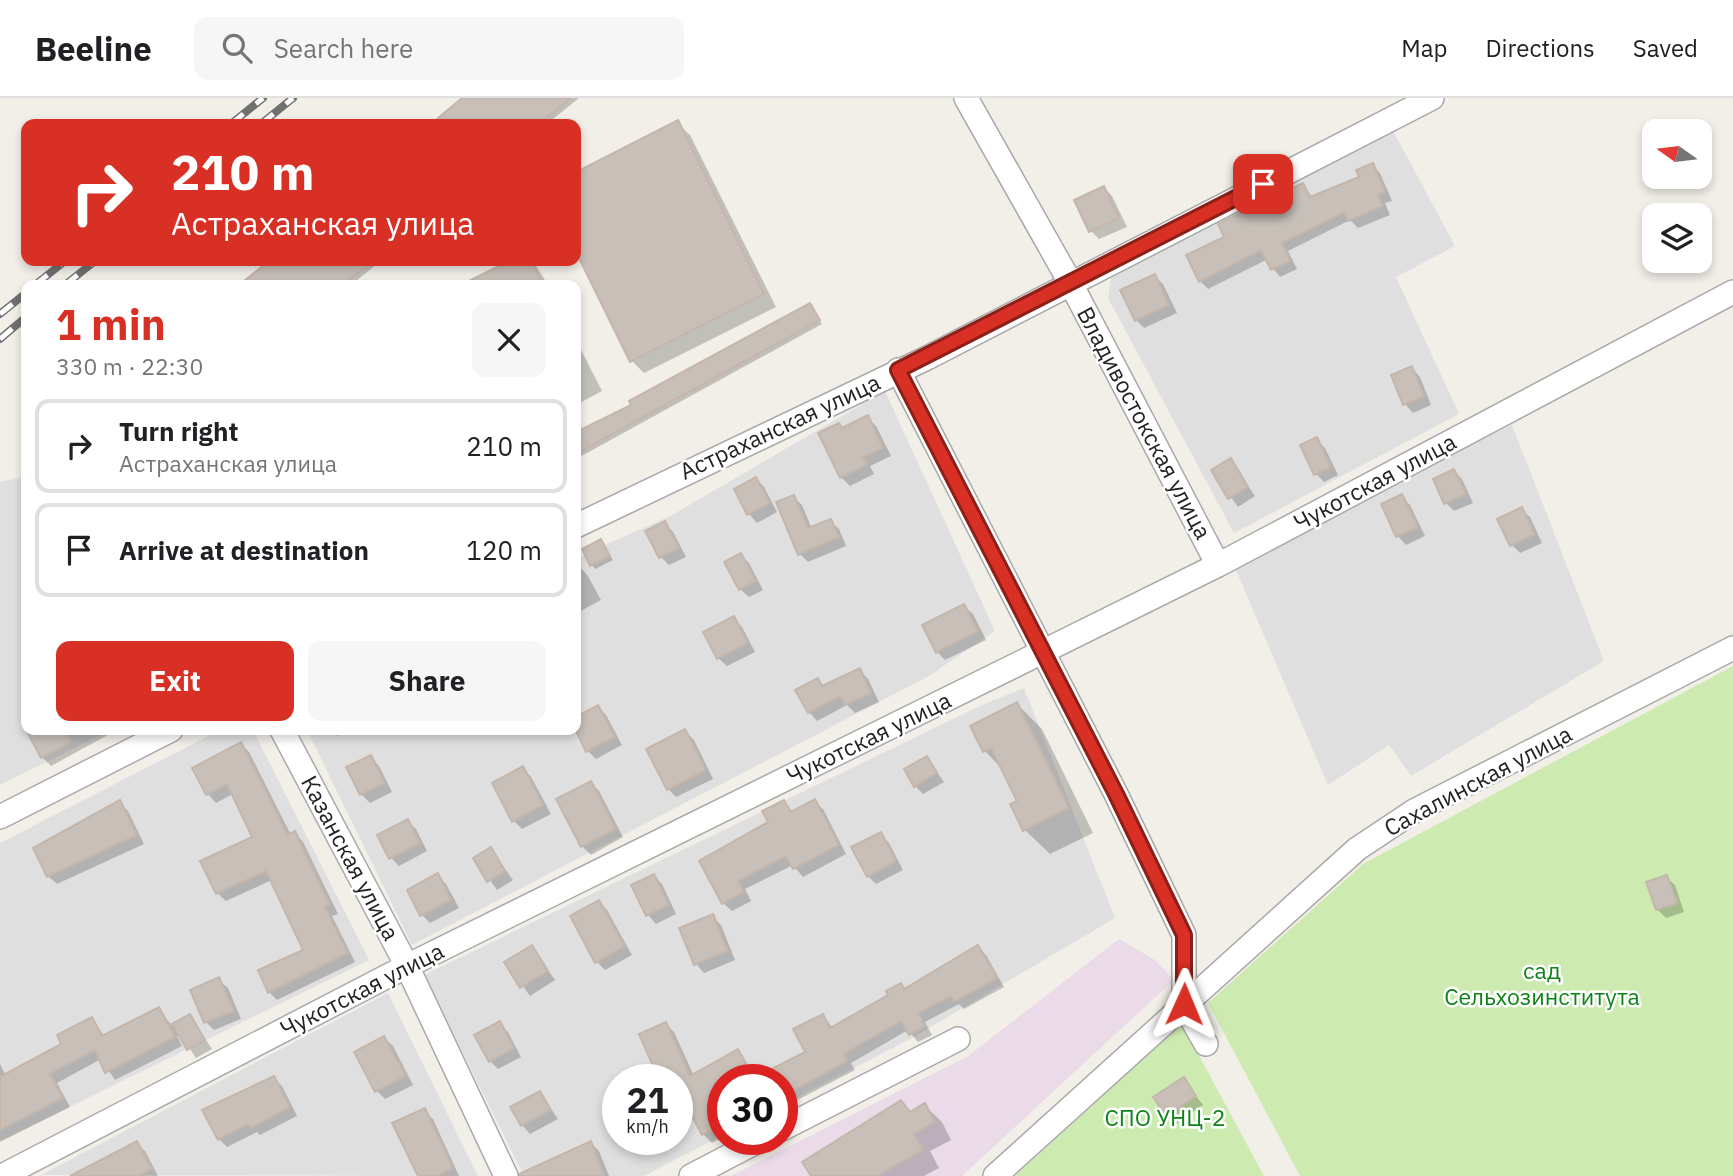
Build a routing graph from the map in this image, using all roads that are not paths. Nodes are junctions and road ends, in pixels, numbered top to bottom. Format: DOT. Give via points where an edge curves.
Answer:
graph roads {
  1 [pos="966,98"];
  2 [pos="1432,98"];
  3 [pos="1070,282"];
  4 [pos="1733,292"];
  5 [pos="898,370"];
  6 [pos="581,524"];
  7 [pos="1218,565"];
  8 [pos="1733,648"];
  9 [pos="1042,653"];
  10 [pos="161,735"];
  11 [pos="285,735"];
  12 [pos="0,817"];
  13 [pos="407,966"];
  14 [pos="1184,1004"];
  15 [pos="958,1039"];
  16 [pos="1206,1044"];
  17 [pos="798,1121"];
  18 [pos="731,1155"];
  19 [pos="2,1176"];
  20 [pos="506,1176"];
  21 [pos="691,1176"];
  22 [pos="995,1176"];
  1 -- 3 [label="street, Владивостокская улица"];
  2 -- 3 [label="street, Астраханская улица"];
  3 -- 5 [label="street, Астраханская улица"];
  3 -- 7 [label="street, Владивостокская улица"];
  4 -- 7 [label="street, Чукотская улица"];
  5 -- 6 [label="street, Астраханская улица"];
  5 -- 9 [label="street"];
  7 -- 9 [label="street, Чукотская улица"];
  8 -- 14 [label="street, Сахалинская улица" via="1414,811 1357,849"];
  9 -- 13 [label="street, Чукотская улица"];
  9 -- 14 [label="street" via="1184,935"];
  10 -- 12 [label="street"];
  11 -- 13 [label="street, Казанская улица"];
  13 -- 19 [label="street, Чукотская улица"];
  13 -- 20 [label="street, Казанская улица"];
  14 -- 16 [label="street"];
  14 -- 22 [label="street, Сахалинская улица"];
  15 -- 17 [label="street"];
  18 -- 21 [label="street"];
}
